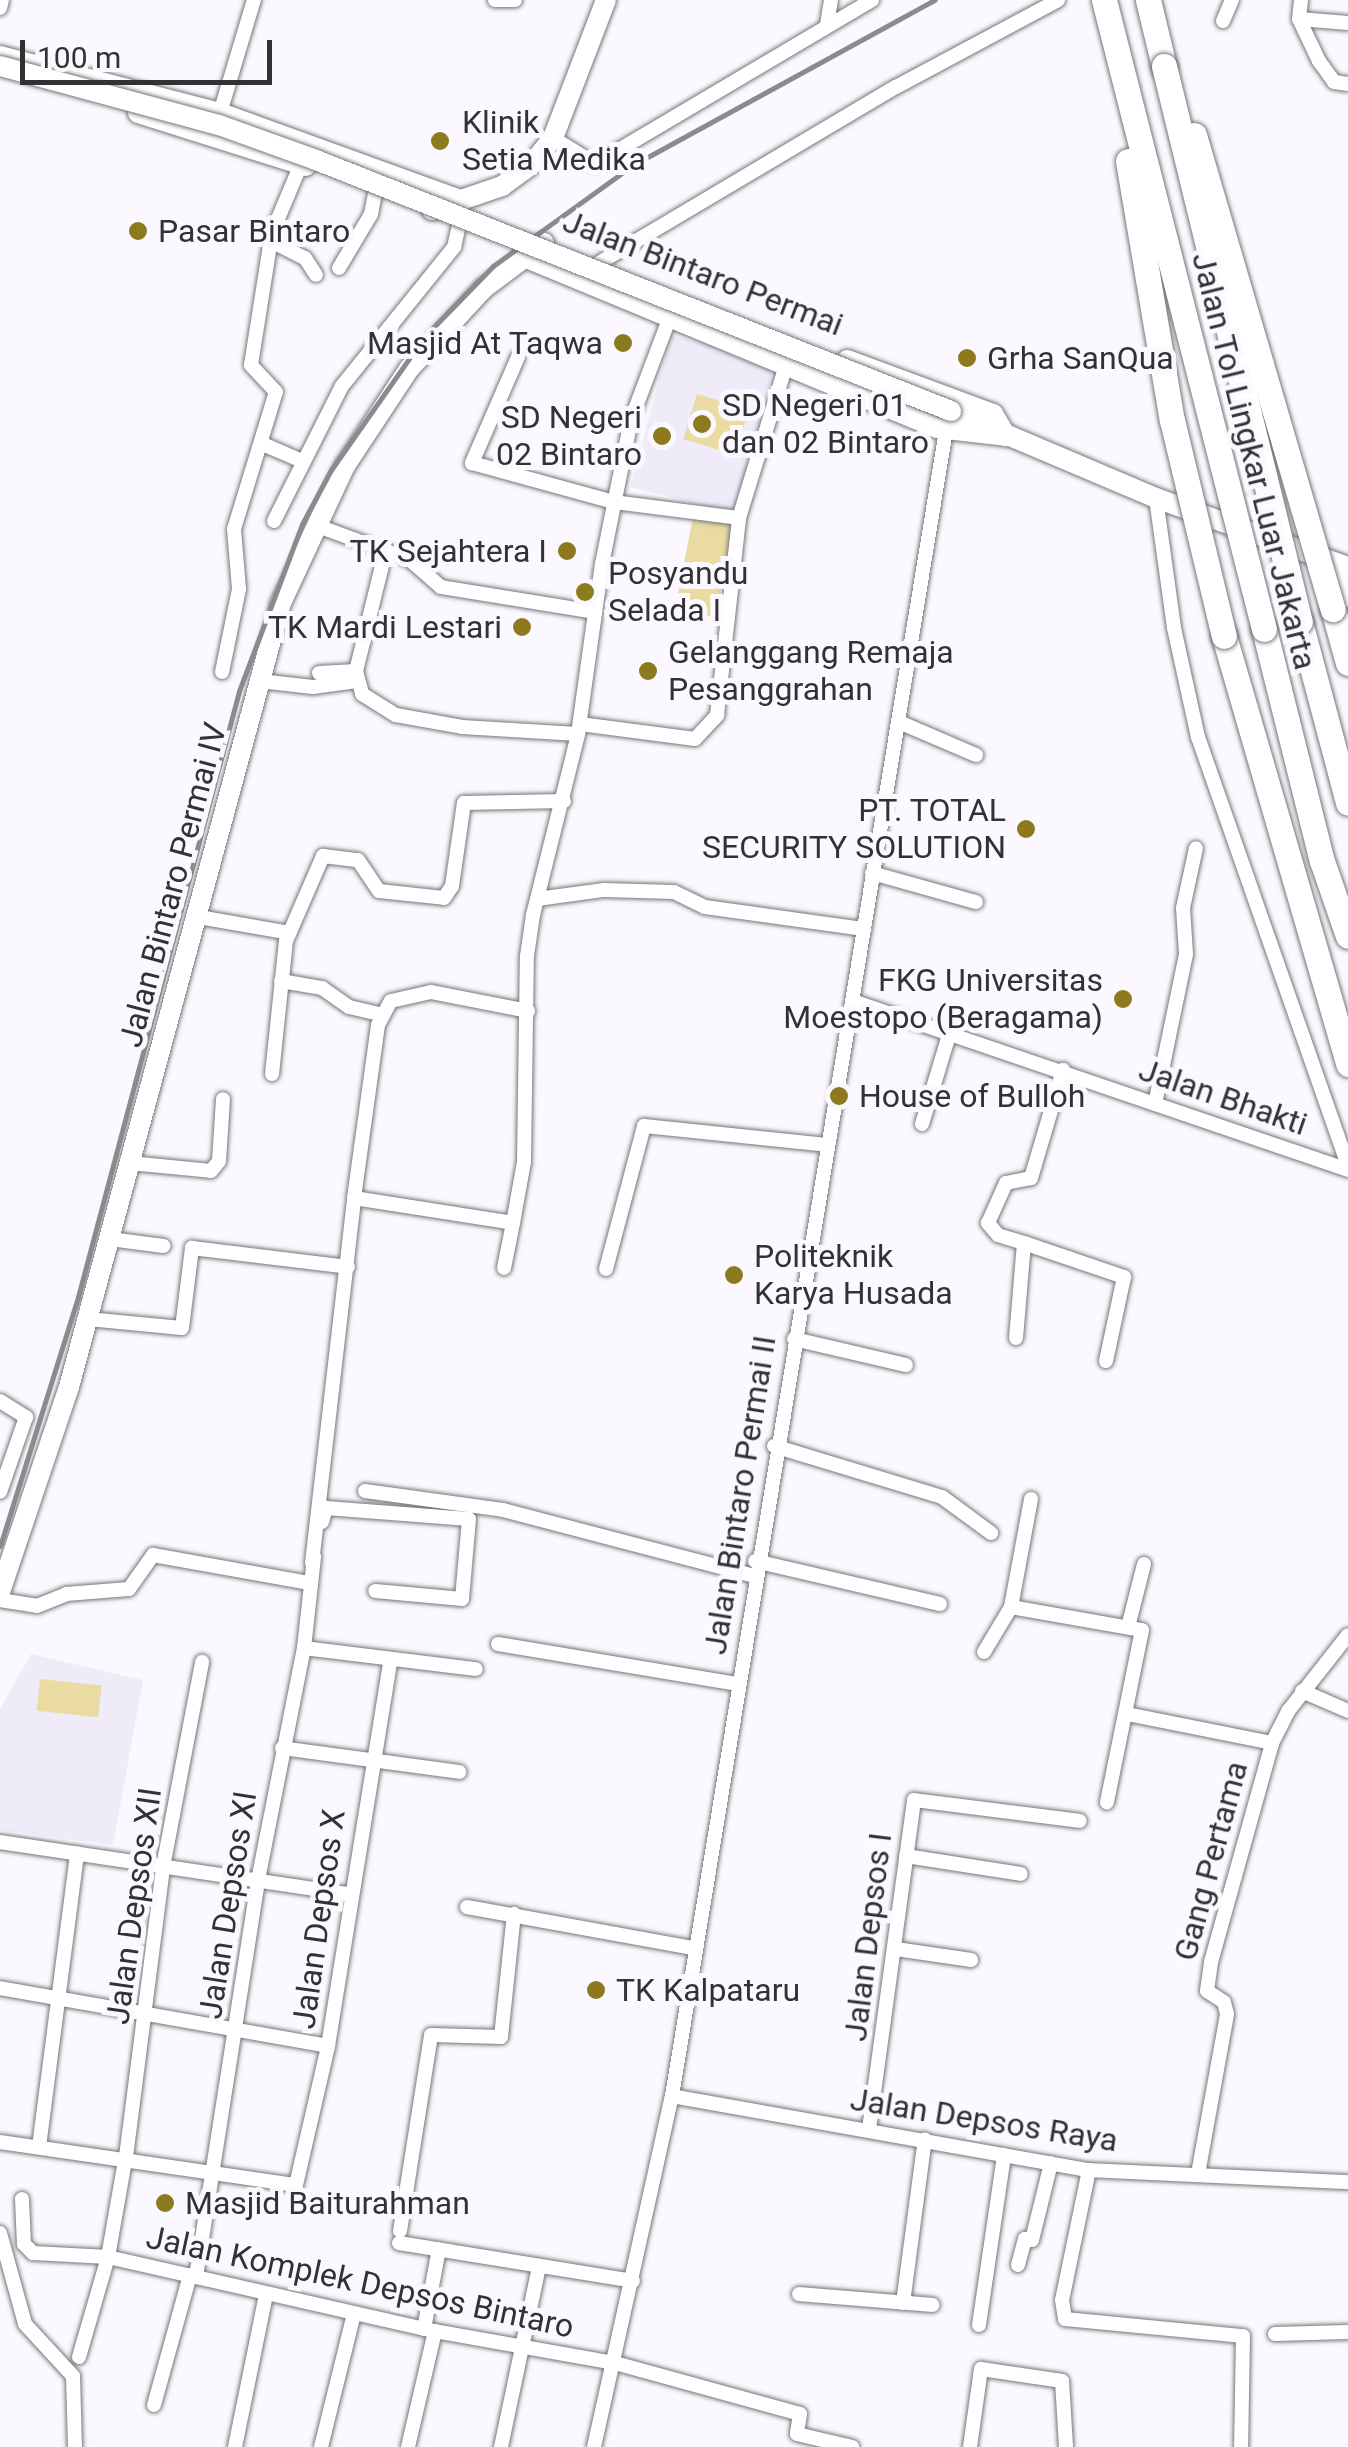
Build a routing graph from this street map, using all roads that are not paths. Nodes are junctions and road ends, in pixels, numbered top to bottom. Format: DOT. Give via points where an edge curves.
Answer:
graph roads {
  1 [pos="2,0"];
  2 [pos="254,0"];
  3 [pos="495,0"];
  4 [pos="515,0"];
  5 [pos="606,0"];
  6 [pos="831,0"];
  7 [pos="872,0"];
  8 [pos="1058,0"];
  9 [pos="1104,0"];
  10 [pos="1148,0"];
  11 [pos="1232,0"];
  12 [pos="1301,0"];
  13 [pos="0,8"];
  14 [pos="1299,19"];
  15 [pos="1223,20"];
  16 [pos="1348,23"];
  17 [pos="827,25"];
  18 [pos="0,56"];
  19 [pos="0,66"];
  20 [pos="1164,66"];
  21 [pos="0,74"];
  22 [pos="1348,84"];
  23 [pos="1124,85"];
  24 [pos="220,113"];
  25 [pos="553,138"];
  26 [pos="300,164"];
  27 [pos="388,188"];
  28 [pos="465,202"];
  29 [pos="442,210"];
  30 [pos="270,241"];
  31 [pos="454,247"];
  32 [pos="522,256"];
  33 [pos="599,263"];
  34 [pos="338,268"];
  35 [pos="316,275"];
  36 [pos="638,278"];
  37 [pos="629,300"];
  38 [pos="668,324"];
  39 [pos="518,357"];
  40 [pos="786,366"];
  41 [pos="948,421"];
  42 [pos="1006,436"];
  43 [pos="264,444"];
  44 [pos="302,461"];
  45 [pos="1156,498"];
  46 [pos="614,502"];
  47 [pos="739,518"];
  48 [pos="274,520"];
  49 [pos="315,525"];
  50 [pos="386,550"];
  51 [pos="1344,566"];
  52 [pos="1340,604"];
  53 [pos="595,612"];
  54 [pos="1348,662"];
  55 [pos="222,672"];
  56 [pos="320,673"];
  57 [pos="357,676"];
  58 [pos="260,682"];
  59 [pos="899,722"];
  60 [pos="579,729"];
  61 [pos="976,755"];
  62 [pos="564,801"];
  63 [pos="1348,803"];
  64 [pos="1196,848"];
  65 [pos="872,873"];
  66 [pos="538,900"];
  67 [pos="976,902"];
  68 [pos="193,916"];
  69 [pos="864,929"];
  70 [pos="290,933"];
  71 [pos="1348,936"];
  72 [pos="281,981"];
  73 [pos="853,1000"];
  74 [pos="528,1011"];
  75 [pos="380,1014"];
  76 [pos="950,1032"];
  77 [pos="1348,1064"];
  78 [pos="1063,1070"];
  79 [pos="272,1074"];
  80 [pos="224,1099"];
  81 [pos="1155,1104"];
  82 [pos="922,1124"];
  83 [pos="827,1146"];
  84 [pos="130,1163"];
  85 [pos="1348,1167"];
  86 [pos="354,1198"];
  87 [pos="513,1223"];
  88 [pos="110,1239"];
  89 [pos="1024,1243"];
  90 [pos="164,1246"];
  91 [pos="348,1266"];
  92 [pos="504,1268"];
  93 [pos="606,1268"];
  94 [pos="88,1320"];
  95 [pos="1016,1338"];
  96 [pos="794,1339"];
  97 [pos="1106,1361"];
  98 [pos="906,1365"];
  99 [pos="0,1400"];
  100 [pos="774,1446"];
  101 [pos="365,1491"];
  102 [pos="0,1492"];
  103 [pos="1031,1500"];
  104 [pos="991,1533"];
  105 [pos="312,1564"];
  106 [pos="1144,1564"];
  107 [pos="754,1568"];
  108 [pos="309,1583"];
  109 [pos="376,1591"];
  110 [pos="0,1592"];
  111 [pos="0,1600"];
  112 [pos="940,1604"];
  113 [pos="1012,1607"];
  114 [pos="1128,1627"];
  115 [pos="1348,1635"];
  116 [pos="498,1644"];
  117 [pos="304,1648"];
  118 [pos="984,1652"];
  119 [pos="391,1659"];
  120 [pos="202,1662"];
  121 [pos="476,1669"];
  122 [pos="738,1684"];
  123 [pos="1302,1691"];
  124 [pos="1348,1711"];
  125 [pos="1127,1714"];
  126 [pos="1272,1743"];
  127 [pos="282,1748"];
  128 [pos="370,1760"];
  129 [pos="458,1772"];
  130 [pos="1107,1802"];
  131 [pos="1080,1822"];
  132 [pos="0,1842"];
  133 [pos="77,1853"];
  134 [pos="906,1856"];
  135 [pos="164,1867"];
  136 [pos="1020,1874"];
  137 [pos="258,1880"];
  138 [pos="348,1894"];
  139 [pos="468,1906"];
  140 [pos="514,1914"];
  141 [pos="693,1948"];
  142 [pos="896,1949"];
  143 [pos="971,1960"];
  144 [pos="0,1988"];
  145 [pos="59,1996"];
  146 [pos="146,2014"];
  147 [pos="236,2030"];
  148 [pos="328,2046"];
  149 [pos="672,2096"];
  150 [pos="869,2129"];
  151 [pos="926,2140"];
  152 [pos="0,2142"];
  153 [pos="39,2147"];
  154 [pos="1004,2155"];
  155 [pos="125,2160"];
  156 [pos="1051,2163"];
  157 [pos="1090,2170"];
  158 [pos="212,2171"];
  159 [pos="1198,2174"];
  160 [pos="1348,2182"];
  161 [pos="22,2199"];
  162 [pos="0,2233"];
  163 [pos="439,2250"];
  164 [pos="108,2257"];
  165 [pos="539,2266"];
  166 [pos="1018,2266"];
  167 [pos="193,2276"];
  168 [pos="633,2281"];
  169 [pos="799,2294"];
  170 [pos="266,2295"];
  171 [pos="903,2303"];
  172 [pos="932,2305"];
  173 [pos="354,2314"];
  174 [pos="978,2325"];
  175 [pos="430,2330"];
  176 [pos="1348,2332"];
  177 [pos="1275,2334"];
  178 [pos="520,2347"];
  179 [pos="79,2357"];
  180 [pos="609,2362"];
  181 [pos="154,2405"];
  182 [pos="75,2447"];
  183 [pos="236,2447"];
  184 [pos="322,2447"];
  185 [pos="408,2447"];
  186 [pos="501,2447"];
  187 [pos="594,2447"];
  188 [pos="852,2447"];
  189 [pos="970,2447"];
  190 [pos="1066,2447"];
  191 [pos="1240,2447"];
  1 -- 13 [label="street"];
  2 -- 24 [label="street"];
  3 -- 4 [label="street"];
  5 -- 25 [label="street"];
  6 -- 17 [label="street"];
  7 -- 17 [label="street"];
  8 -- 33 [label="street" via="896,86"];
  9 -- 23 [label="highway, Jalan Tol Lingkar Luar Jakarta, bridge"];
  10 -- 20 [label="highway, Jalan Tol Lingkar Luar Jakarta"];
  11 -- 15 [label="street"];
  12 -- 14 [label="street"];
  14 -- 16 [label="street"];
  14 -- 22 [label="street" via="1326,72"];
  17 -- 25 [label="street" via="596,164"];
  18 -- 24 [label="street"];
  19 -- 41 [label="street, bridge" via="300,154"];
  20 -- 52 [label="highway, bridge" via="1229,242"];
  20 -- 63 [label="highway, Jalan Tol Lingkar Luar Jakarta, bridge"];
  21 -- 26 [label="street"];
  23 -- 71 [label="highway, Jalan Tol Lingkar Luar Jakarta, bridge"];
  23 -- 77 [label="highway, bridge" via="1124,141 1172,420 1224,636"];
  24 -- 27 [label="street"];
  25 -- 28 [label="street" via="502,186"];
  26 -- 27 [label="street"];
  26 -- 30 [label="street"];
  27 -- 28 [label="street"];
  27 -- 29 [label="street"];
  27 -- 34 [label="street"];
  28 -- 29 [label="street"];
  28 -- 31 [label="street"];
  29 -- 31 [label="street"];
  30 -- 35 [label="street" via="305,258"];
  30 -- 43 [label="street" via="251,365 276,392"];
  31 -- 44 [label="street" via="354,368"];
  32 -- 33 [label="street, Jalan Bintaro Permai" via="544,242"];
  32 -- 37 [label="street, Jalan Bintaro Permai"];
  32 -- 49 [label="street, Jalan Bintaro Permai IV" via="409,369"];
  33 -- 36 [label="street, Jalan Bintaro Permai"];
  36 -- 37 [label="street" via="626,287"];
  36 -- 42 [label="street, Jalan Bintaro Permai" via="992,414"];
  37 -- 38 [label="street, Jalan Bintaro Permai"];
  38 -- 40 [label="street, Jalan Bintaro Permai"];
  38 -- 46 [label="street" via="631,420"];
  39 -- 46 [label="street" via="472,463"];
  40 -- 41 [label="street, Jalan Bintaro Permai"];
  40 -- 47 [label="street"];
  41 -- 42 [label="street, Jalan Bintaro Permai"];
  41 -- 59 [label="street, Jalan Bintaro Permai II"];
  42 -- 45 [label="street, Jalan Bintaro Permai"];
  43 -- 44 [label="street"];
  43 -- 55 [label="street" via="234,528 239,589"];
  44 -- 48 [label="street"];
  45 -- 51 [label="street, Jalan Bintaro Permai"];
  45 -- 85 [label="street" via="1198,737"];
  46 -- 47 [label="street"];
  46 -- 53 [label="street"];
  47 -- 60 [label="street" via="720,704 707,731 680,740"];
  49 -- 50 [label="street"];
  49 -- 58 [label="street, Jalan Bintaro Permai IV" via="280,603"];
  50 -- 53 [label="street" via="410,560 440,587"];
  50 -- 57 [label="street"];
  51 -- 52 [label="street"];
  52 -- 54 [label="highway"];
  53 -- 60 [label="street"];
  56 -- 57 [label="street"];
  57 -- 58 [label="street" via="313,686"];
  57 -- 60 [label="street" via="372,704 396,715 462,727"];
  58 -- 68 [label="street, Jalan Bintaro Permai IV"];
  59 -- 61 [label="street"];
  59 -- 65 [label="street, Jalan Bintaro Permai II"];
  60 -- 62 [label="street"];
  62 -- 66 [label="street"];
  62 -- 70 [label="street" via="464,803 450,894 434,900 379,891 358,860 323,856"];
  64 -- 81 [label="street" via="1184,908 1183,973"];
  65 -- 67 [label="street"];
  65 -- 69 [label="street, Jalan Bintaro Permai II"];
  66 -- 69 [label="street" via="604,890 674,892 705,906"];
  66 -- 74 [label="street" via="527,956"];
  68 -- 70 [label="street"];
  68 -- 84 [label="street, Jalan Bintaro Permai IV"];
  69 -- 73 [label="street, Jalan Bintaro Permai II"];
  70 -- 72 [label="street"];
  72 -- 75 [label="street" via="322,988 350,1008"];
  72 -- 79 [label="street"];
  73 -- 76 [label="street, Jalan Bhakti"];
  73 -- 83 [label="street, Jalan Bintaro Permai II"];
  74 -- 75 [label="street" via="431,992 402,996"];
  74 -- 87 [label="street" via="524,1162"];
  75 -- 86 [label="street"];
  76 -- 78 [label="street, Jalan Bhakti"];
  76 -- 82 [label="street"];
  78 -- 81 [label="street, Jalan Bhakti"];
  78 -- 89 [label="street" via="1031,1178 1006,1183 988,1223 993,1233"];
  80 -- 84 [label="street" via="219,1161 211,1171"];
  81 -- 85 [label="street, Jalan Bhakti"];
  83 -- 93 [label="street" via="644,1126"];
  83 -- 96 [label="street, Jalan Bintaro Permai II"];
  84 -- 88 [label="street, Jalan Bintaro Permai IV"];
  86 -- 87 [label="street"];
  86 -- 91 [label="street"];
  87 -- 92 [label="street"];
  88 -- 90 [label="street"];
  88 -- 94 [label="street, Jalan Bintaro Permai IV"];
  89 -- 95 [label="street"];
  89 -- 97 [label="street" via="1124,1277"];
  91 -- 94 [label="street" via="192,1248 182,1328"];
  91 -- 105 [label="street"];
  94 -- 110 [label="street, Jalan Bintaro Permai IV"];
  96 -- 98 [label="street"];
  96 -- 100 [label="street, Jalan Bintaro Permai II"];
  99 -- 102 [label="street" via="26,1417"];
  100 -- 104 [label="street" via="942,1497"];
  100 -- 107 [label="street, Jalan Bintaro Permai II"];
  101 -- 107 [label="street" via="514,1512"];
  103 -- 113 [label="street"];
  105 -- 108 [label="street, Jalan Depsos XI"];
  105 -- 109 [label="street" via="326,1508 469,1519 462,1599"];
  106 -- 114 [label="street"];
  107 -- 112 [label="street"];
  107 -- 122 [label="street, Jalan Bintaro Permai II"];
  108 -- 111 [label="street" via="147,1556 139,1582 129,1589 66,1594 37,1606"];
  108 -- 117 [label="street, Jalan Depsos XI"];
  113 -- 114 [label="street"];
  113 -- 118 [label="street"];
  114 -- 125 [label="street" via="1142,1630"];
  115 -- 123 [label="street, Gang Pertama"];
  116 -- 122 [label="street"];
  117 -- 119 [label="street"];
  117 -- 127 [label="street, Jalan Depsos XI"];
  119 -- 121 [label="street"];
  119 -- 128 [label="street, Jalan Depsos X"];
  120 -- 135 [label="street, Jalan Depsos XII"];
  122 -- 141 [label="street, Jalan Bintaro Permai II"];
  123 -- 124 [label="street"];
  123 -- 126 [label="street, Gang Pertama"];
  125 -- 126 [label="street"];
  125 -- 130 [label="street"];
  126 -- 159 [label="street, Gang Pertama" via="1211,1962 1208,1991 1224,2002 1227,2014"];
  127 -- 128 [label="street"];
  127 -- 137 [label="street, Jalan Depsos XI"];
  128 -- 129 [label="street"];
  128 -- 138 [label="street, Jalan Depsos X"];
  131 -- 134 [label="street, Jalan Depsos I" via="918,1797"];
  132 -- 133 [label="street"];
  133 -- 135 [label="street"];
  133 -- 145 [label="street"];
  134 -- 136 [label="street"];
  134 -- 142 [label="street, Jalan Depsos I"];
  135 -- 137 [label="street"];
  135 -- 146 [label="street, Jalan Depsos XII"];
  137 -- 138 [label="street"];
  137 -- 147 [label="street, Jalan Depsos XI"];
  138 -- 148 [label="street, Jalan Depsos X"];
  139 -- 140 [label="street"];
  140 -- 141 [label="street"];
  140 -- 163 [label="street" via="500,2037 431,2035 400,2237"];
  141 -- 149 [label="street, Jalan Bintaro Permai II"];
  142 -- 143 [label="street"];
  142 -- 150 [label="street, Jalan Depsos I"];
  144 -- 145 [label="street"];
  145 -- 146 [label="street"];
  145 -- 153 [label="street"];
  146 -- 147 [label="street"];
  146 -- 155 [label="street, Jalan Depsos XII"];
  147 -- 148 [label="street"];
  147 -- 158 [label="street, Jalan Depsos XI"];
  148 -- 158 [label="street, Jalan Depsos X" via="296,2185"];
  149 -- 150 [label="street, Jalan Depsos Raya"];
  149 -- 168 [label="street, Jalan Bintaro Permai II"];
  150 -- 151 [label="street, Jalan Depsos Raya"];
  151 -- 154 [label="street, Jalan Depsos Raya"];
  151 -- 171 [label="street"];
  152 -- 153 [label="street"];
  153 -- 155 [label="street"];
  154 -- 156 [label="street, Jalan Depsos Raya"];
  154 -- 174 [label="street"];
  155 -- 158 [label="street"];
  155 -- 164 [label="street, Jalan Depsos XII"];
  156 -- 157 [label="street, Jalan Depsos Raya"];
  156 -- 166 [label="street" via="1032,2240 1025,2239"];
  157 -- 159 [label="street, Jalan Depsos Raya"];
  157 -- 191 [label="street" via="1062,2300 1065,2319 1243,2336"];
  158 -- 167 [label="street, Jalan Depsos XI"];
  159 -- 160 [label="street, Jalan Depsos Raya"];
  161 -- 164 [label="street, Jalan Komplek Depsos Bintaro" via="26,2250"];
  162 -- 182 [label="street" via="26,2324 73,2376"];
  163 -- 165 [label="street"];
  163 -- 175 [label="street"];
  164 -- 167 [label="street, Jalan Komplek Depsos Bintaro"];
  164 -- 179 [label="street, Jalan Depsos XII"];
  165 -- 168 [label="street"];
  165 -- 178 [label="street"];
  167 -- 170 [label="street, Jalan Komplek Depsos Bintaro"];
  167 -- 181 [label="street, Jalan Depsos XI"];
  168 -- 180 [label="street, Jalan Bintaro Permai II"];
  169 -- 171 [label="street"];
  170 -- 173 [label="street, Jalan Komplek Depsos Bintaro"];
  170 -- 183 [label="street"];
  171 -- 172 [label="street"];
  173 -- 175 [label="street, Jalan Komplek Depsos Bintaro"];
  173 -- 184 [label="street"];
  175 -- 178 [label="street, Jalan Komplek Depsos Bintaro"];
  175 -- 185 [label="street"];
  176 -- 177 [label="street"];
  178 -- 180 [label="street, Jalan Komplek Depsos Bintaro"];
  178 -- 186 [label="street"];
  180 -- 187 [label="street, Jalan Bintaro Permai II"];
  180 -- 188 [label="street, Jalan Komplek Depsos Bintaro" via="800,2414 797,2434"];
  189 -- 190 [label="street" via="980,2369 1062,2381"];
}
